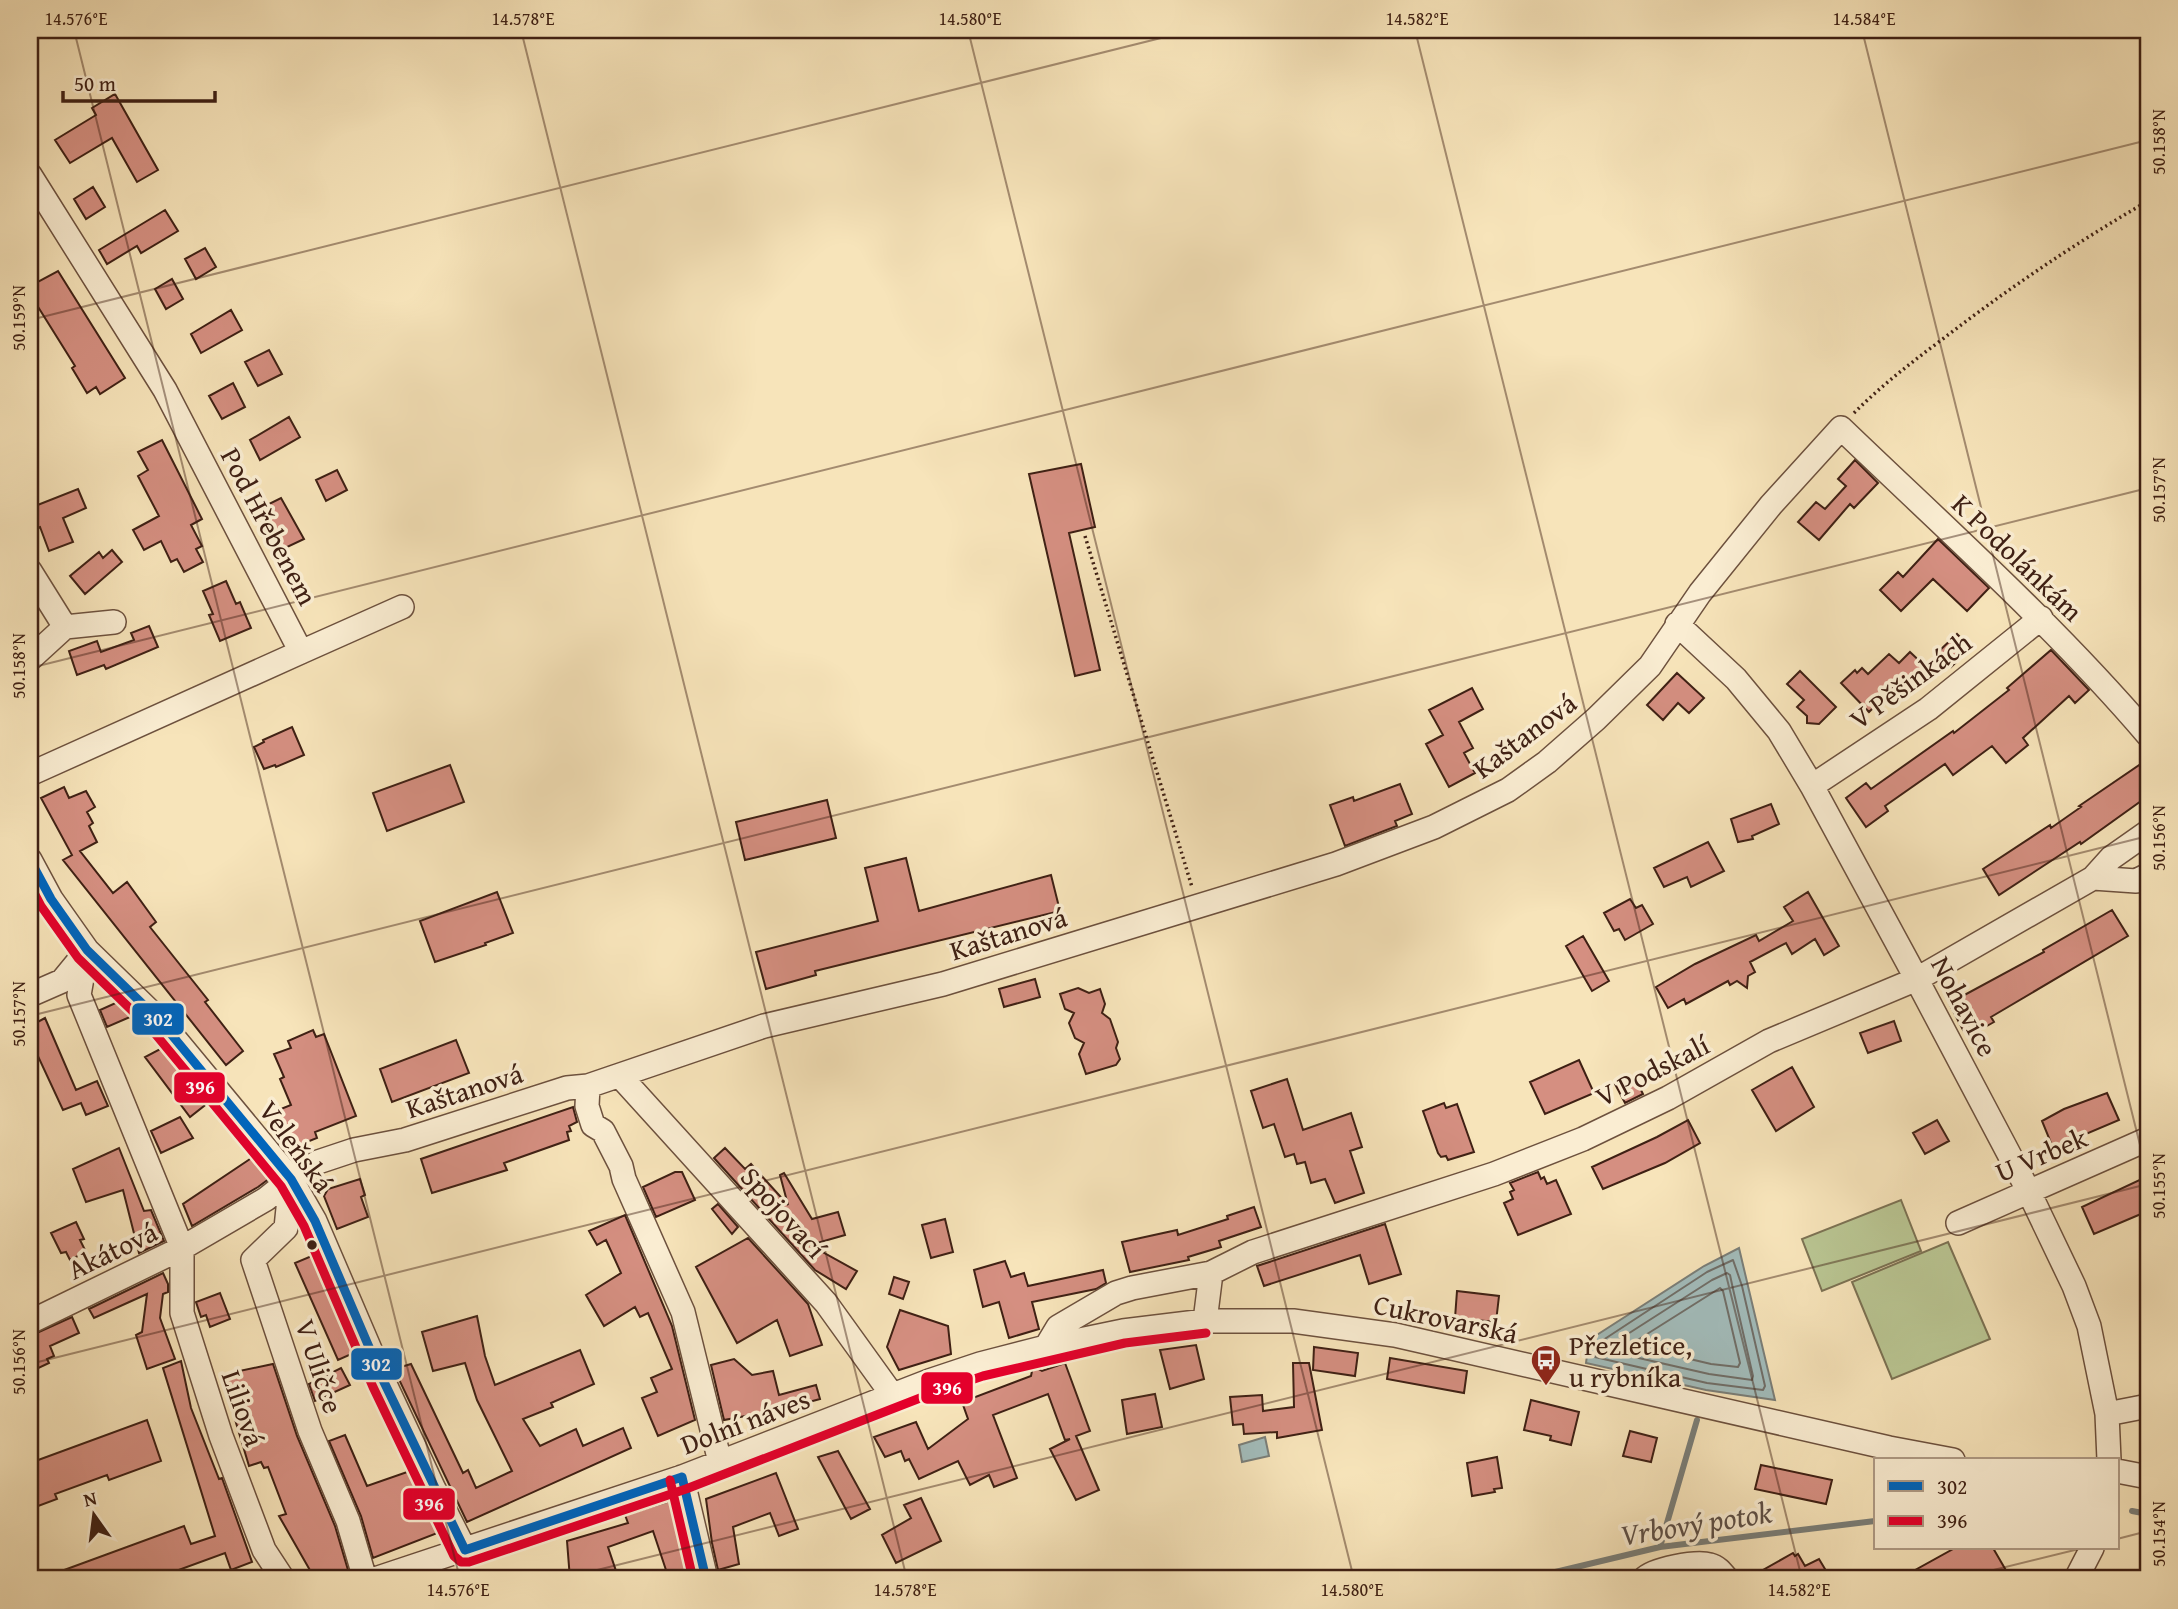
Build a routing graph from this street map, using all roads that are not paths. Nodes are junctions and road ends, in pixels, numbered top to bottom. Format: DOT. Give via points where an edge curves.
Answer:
graph roads {
  1 [pos="30,175"];
  2 [pos="1841,428"];
  3 [pos="30,571"];
  4 [pos="402,607"];
  5 [pos="2041,618"];
  6 [pos="114,622"];
  7 [pos="1677,624"];
  8 [pos="65,627"];
  9 [pos="301,652"];
  10 [pos="30,659"];
  11 [pos="2148,735"];
  12 [pos="30,774"];
  13 [pos="1812,786"];
  14 [pos="2148,832"];
  15 [pos="30,860"];
  16 [pos="2148,875"];
  17 [pos="2093,878"];
  18 [pos="88,950"];
  19 [pos="1917,979"];
  20 [pos="30,995"];
  21 [pos="620,1076"];
  22 [pos="588,1086"];
  23 [pos="2148,1139"];
  24 [pos="291,1179"];
  25 [pos="2029,1192"];
  26 [pos="1958,1223"];
  27 [pos="182,1248"];
  28 [pos="1212,1273"];
  29 [pos="1205,1321"];
  30 [pos="30,1322"];
  31 [pos="1046,1347"];
  32 [pos="893,1396"];
  33 [pos="2148,1406"];
  34 [pos="2107,1414"];
  35 [pos="1942,1458"];
  36 [pos="2109,1458"];
  37 [pos="720,1462"];
  38 [pos="2118,1471"];
  39 [pos="682,1477"];
  40 [pos="2148,1477"];
  41 [pos="465,1549"];
  42 [pos="2091,1550"];
  43 [pos="283,1579"];
  44 [pos="365,1579"];
  45 [pos="375,1579"];
  46 [pos="706,1579"];
  47 [pos="1644,1579"];
  48 [pos="1727,1579"];
  49 [pos="2076,1579"];
  1 -- 9 [label="street, Pod Hřebenem" via="165,390"];
  2 -- 5 [label="street, K Podolánkám"];
  2 -- 7 [label="street, Kaštanová" via="1771,505"];
  3 -- 8 [label="street"];
  4 -- 9 [label="street"];
  5 -- 11 [label="street, K Podolánkám"];
  5 -- 13 [label="street, V Pěšinkách" via="1928,709"];
  6 -- 8 [label="street"];
  7 -- 13 [label="street, Nohavice" via="1736,679 1779,732"];
  7 -- 21 [label="street, Kaštanová" via="1650,666 1547,762 1508,790 1434,827 1383,848 943,984 764,1026"];
  8 -- 10 [label="street"];
  9 -- 12 [label="street, Pod Hřebenem"];
  13 -- 19 [label="street, Nohavice"];
  14 -- 17 [label="street" via="2111,858"];
  15 -- 18 [label="street, Veleňská"];
  16 -- 17 [label="street" via="2136,881"];
  17 -- 19 [label="street, V Podskalí"];
  18 -- 20 [label="street" via="62,981"];
  18 -- 24 [label="street, Veleňská" via="161,1022"];
  18 -- 27 [label="street" via="79,995"];
  19 -- 25 [label="street, Nohavice"];
  19 -- 28 [label="street, V Podskalí" via="1769,1041 1583,1139 1494,1174 1253,1252"];
  21 -- 22 [label="street, Kaštanová"];
  21 -- 32 [label="street, Spojovací" via="826,1303"];
  22 -- 24 [label="street, Kaštanová" via="567,1088 405,1140 354,1150 318,1162"];
  22 -- 37 [label="street" via="593,1125 603,1131 621,1166 683,1312"];
  23 -- 25 [label="street, U Vrbek"];
  24 -- 27 [label="street, Kaštanová" via="266,1199"];
  24 -- 41 [label="street, Veleňská" via="315,1221 384,1382"];
  24 -- 44 [label="street, V Uličce" via="286,1227 253,1261"];
  25 -- 26 [label="street, U Vrbek"];
  25 -- 34 [label="street, Nohavice" via="2089,1326"];
  27 -- 30 [label="street, Akátová"];
  27 -- 43 [label="street, Liliová" via="181,1313 264,1550"];
  28 -- 29 [label="street"];
  28 -- 31 [label="street, V Podskalí" via="1116,1293 1058,1327"];
  29 -- 31 [label="street, Cukrovarská"];
  29 -- 35 [label="street, Cukrovarská" via="1293,1321 1395,1335"];
  31 -- 32 [label="street, Dolní náves" via="980,1364"];
  32 -- 37 [label="street, Dolní náves"];
  33 -- 34 [label="street"];
  34 -- 36 [label="street, Nohavice"];
  37 -- 39 [label="street, Dolní náves"];
  38 -- 40 [label="street"];
  39 -- 41 [label="street, Dolní náves"];
  39 -- 46 [label="street"];
  41 -- 45 [label="street, Dolní náves"];
  42 -- 49 [label="street"];
  47 -- 48 [label="street" via="1650,1573 1699,1564 1711,1565"];
}
